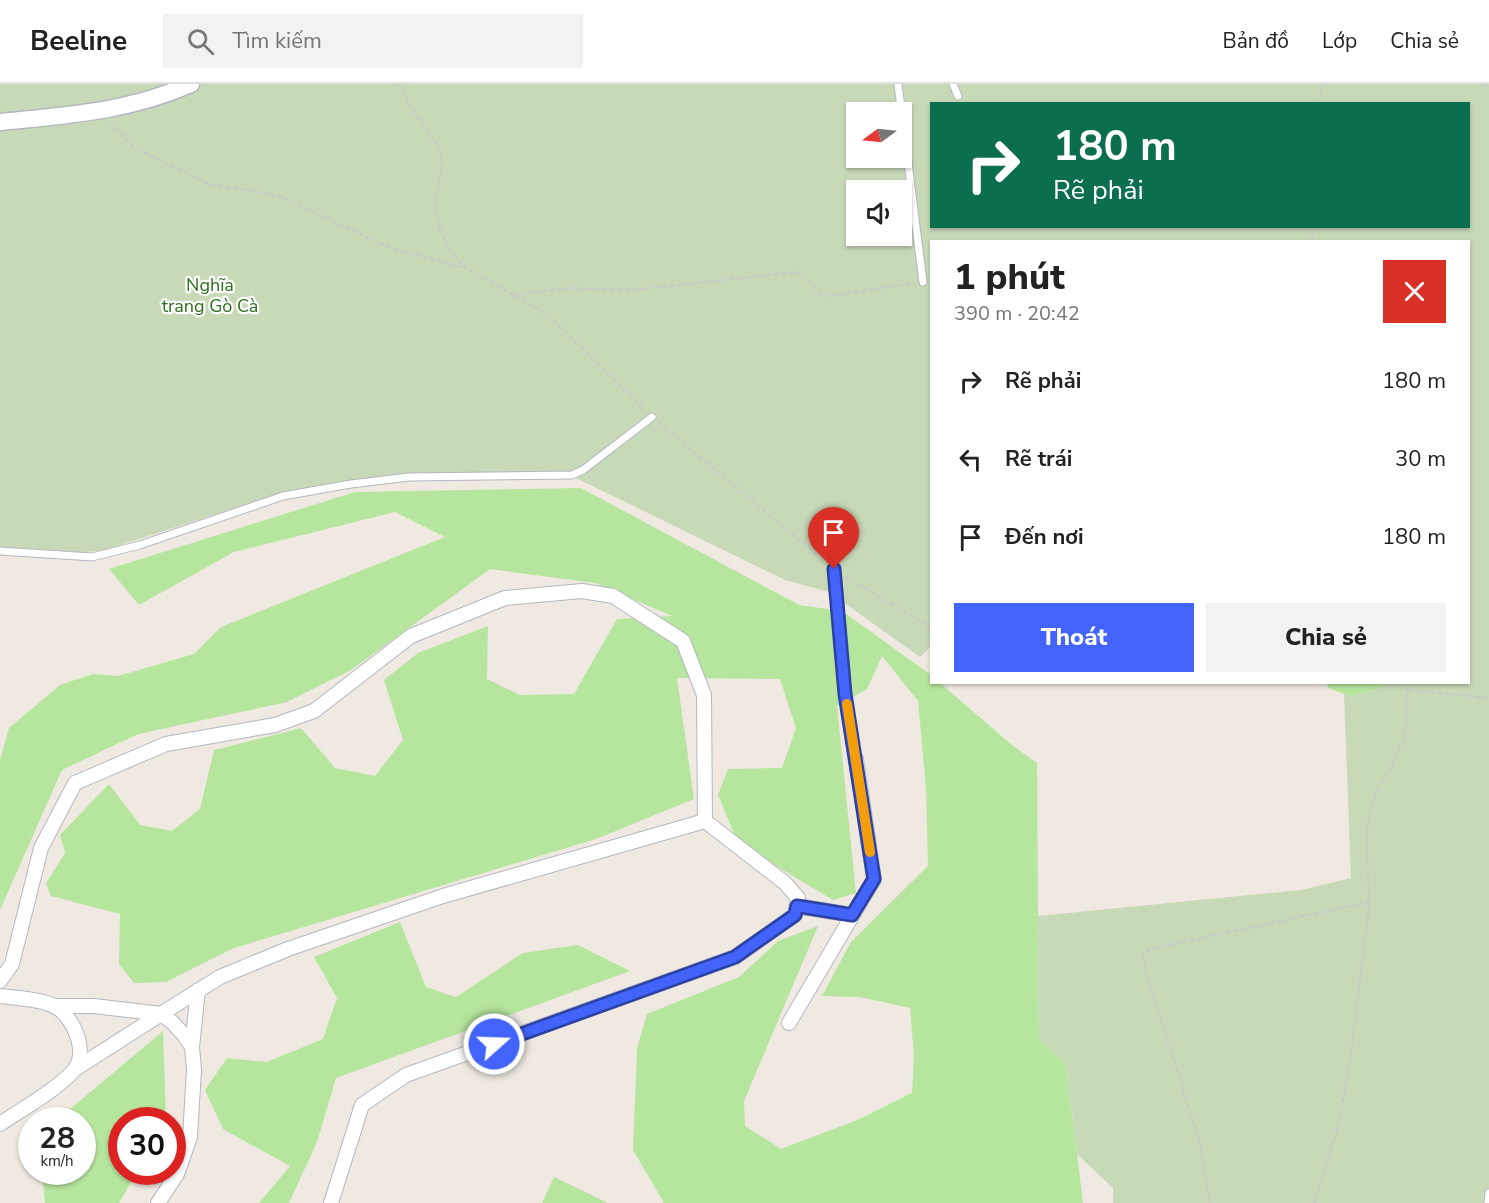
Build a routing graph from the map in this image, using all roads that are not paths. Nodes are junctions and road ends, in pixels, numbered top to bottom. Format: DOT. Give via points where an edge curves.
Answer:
graph roads {
  1 [pos="191,84"];
  2 [pos="898,84"];
  3 [pos="953,84"];
  4 [pos="958,96"];
  5 [pos="0,122"];
  6 [pos="923,282"];
  7 [pos="652,417"];
  8 [pos="0,551"];
  9 [pos="834,569"];
  10 [pos="856,759"];
  11 [pos="705,821"];
  12 [pos="797,906"];
  13 [pos="852,915"];
  14 [pos="0,981"];
  15 [pos="198,990"];
  16 [pos="0,996"];
  17 [pos="54,1006"];
  18 [pos="161,1014"];
  19 [pos="789,1023"];
  20 [pos="192,1047"];
  21 [pos="75,1069"];
  22 [pos="0,1124"];
  23 [pos="1489,1193"];
  24 [pos="158,1203"];
  25 [pos="331,1203"];
  26 [pos="1488,1203"];
  1 -- 5 [label="street" via="118,109"];
  2 -- 6 [label="lane"];
  3 -- 4 [label="lane"];
  7 -- 8 [label="lane" via="572,475 409,477 351,484 282,496 140,545 92,557"];
  9 -- 10 [label="lane" via="845,694"];
  10 -- 13 [label="street" via="874,879"];
  11 -- 12 [label="street" via="785,884 798,898"];
  11 -- 14 [label="street" via="704,695 683,641 613,596 582,591 505,598 411,636 314,711 275,725 166,744 75,783 41,848 12,964"];
  11 -- 15 [label="street" via="443,896 253,962"];
  12 -- 13 [label="street"];
  12 -- 25 [label="street" via="795,915 735,957 406,1075 362,1105"];
  13 -- 19 [label="street"];
  15 -- 18 [label="street"];
  15 -- 20 [label="street"];
  16 -- 17 [label="street"];
  17 -- 18 [label="street"];
  17 -- 21 [label="street" via="65,1014 80,1045"];
  18 -- 20 [label="street"];
  18 -- 21 [label="street"];
  20 -- 24 [label="street" via="190,1137 177,1174"];
  21 -- 22 [label="street"];
  23 -- 26 [label="lane"];
}
